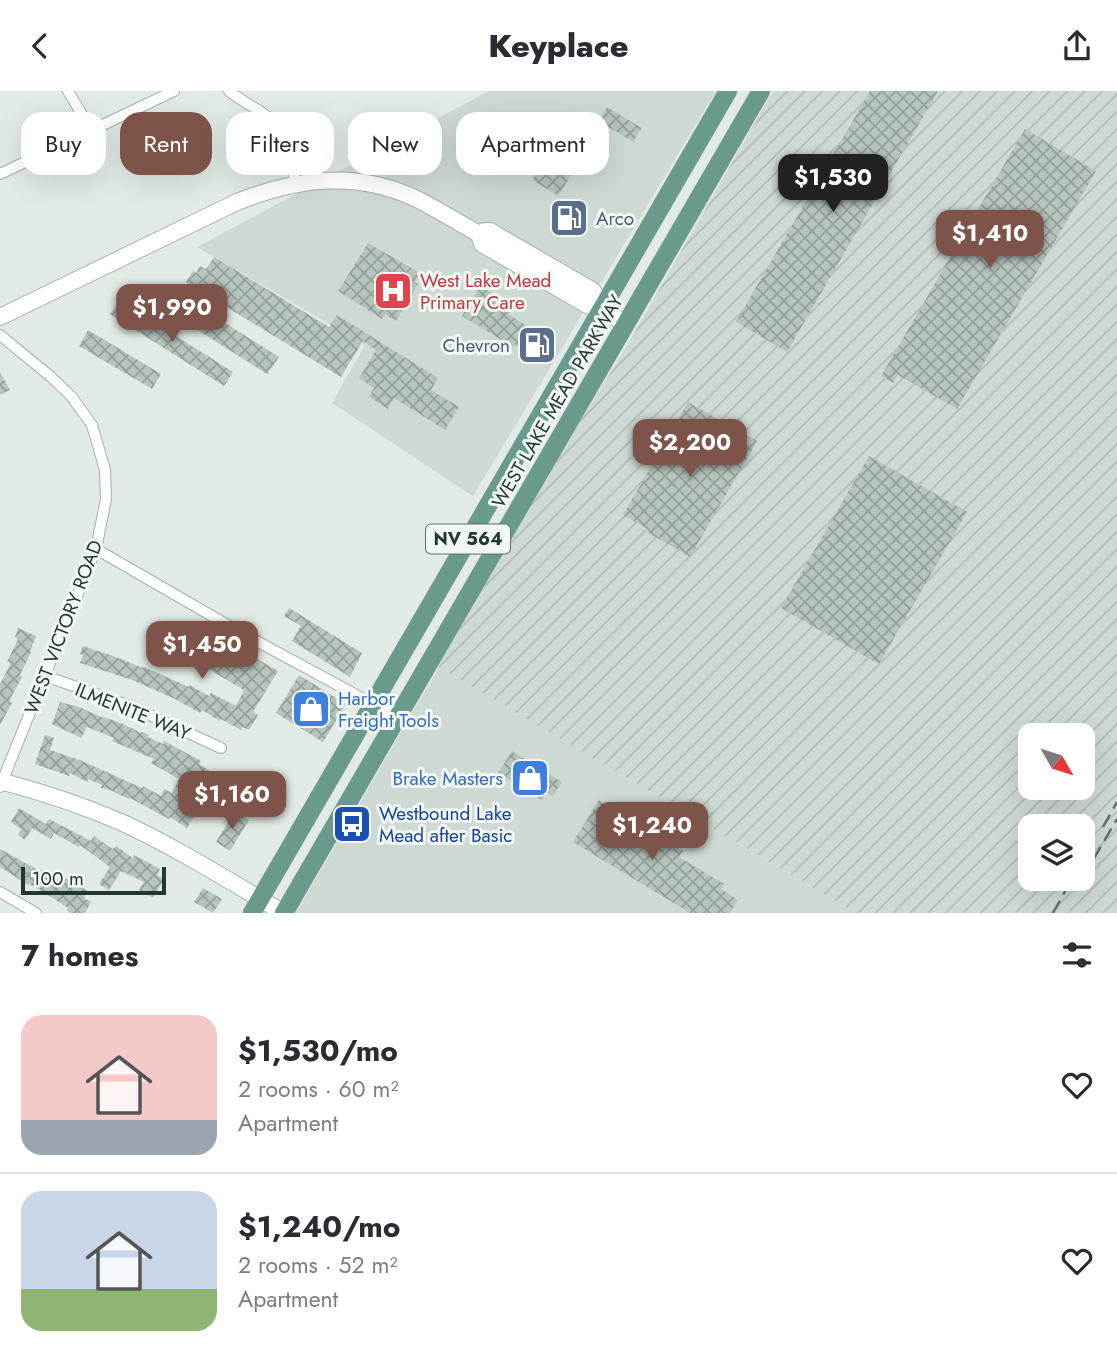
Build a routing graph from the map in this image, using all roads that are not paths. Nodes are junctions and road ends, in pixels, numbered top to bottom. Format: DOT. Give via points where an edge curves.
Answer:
graph roads {
  1 [pos="68,91"];
  2 [pos="174,91"];
  3 [pos="229,91"];
  4 [pos="728,91"];
  5 [pos="761,91"];
  6 [pos="80,112"];
  7 [pos="106,124"];
  8 [pos="21,164"];
  9 [pos="0,174"];
  10 [pos="296,184"];
  11 [pos="602,309"];
  12 [pos="0,317"];
  13 [pos="625,324"];
  14 [pos="0,335"];
  15 [pos="96,549"];
  16 [pos="45,676"];
  17 [pos="373,703"];
  18 [pos="397,717"];
  19 [pos="221,748"];
  20 [pos="1,783"];
  21 [pos="0,892"];
  22 [pos="256,906"];
  23 [pos="36,913"];
  24 [pos="284,913"];
  1 -- 6 [label="street"];
  2 -- 7 [label="street"];
  3 -- 10 [label="street" via="277,124 286,140"];
  4 -- 11 [label="main road, WEST LAKE MEAD PARKWAY / NV 564"];
  5 -- 13 [label="main road, WEST LAKE MEAD PARKWAY / NV 564"];
  8 -- 9 [label="street"];
  10 -- 11 [label="main road" via="340,180 384,187 416,199 479,234 490,231 593,291"];
  10 -- 12 [label="main road" via="237,202"];
  11 -- 13 [label="main road"];
  11 -- 17 [label="main road, WEST LAKE MEAD PARKWAY / NV 564"];
  13 -- 18 [label="main road, WEST LAKE MEAD PARKWAY / NV 564"];
  14 -- 15 [label="street, WEST VICTORY ROAD" via="71,396 92,425 106,499"];
  15 -- 16 [label="street, WEST VICTORY ROAD"];
  15 -- 17 [label="street"];
  16 -- 19 [label="street, ILMENITE WAY" via="130,706"];
  16 -- 20 [label="street, WEST VICTORY ROAD"];
  17 -- 18 [label="street"];
  17 -- 22 [label="main road, WEST LAKE MEAD PARKWAY / NV 564"];
  18 -- 24 [label="main road, WEST LAKE MEAD PARKWAY / NV 564"];
  20 -- 22 [label="main road" via="123,824 199,863"];
  21 -- 23 [label="street"];
  22 -- 24 [label="main road"];
}
